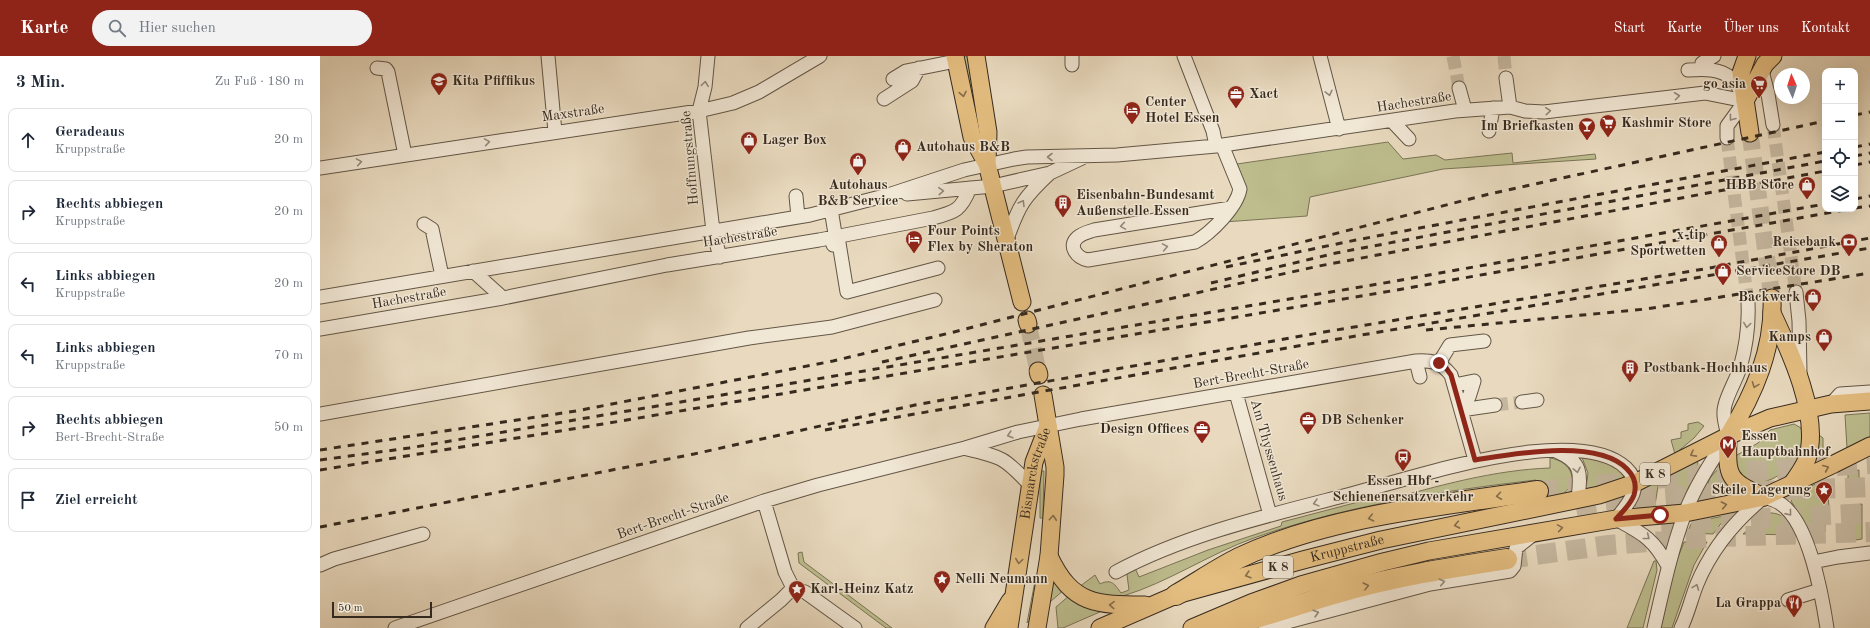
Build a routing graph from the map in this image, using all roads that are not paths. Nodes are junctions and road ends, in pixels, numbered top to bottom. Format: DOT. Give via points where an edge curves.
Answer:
graph roads {
  1 [pos="548,56"];
  2 [pos="708,56"];
  3 [pos="820,56"];
  4 [pos="976,56"];
  5 [pos="1184,56"];
  6 [pos="1320,56"];
  7 [pos="1714,56"];
  8 [pos="1747,56"];
  9 [pos="1773,56"];
  10 [pos="956,58"];
  11 [pos="1702,63"];
  12 [pos="377,68"];
  13 [pos="919,68"];
  14 [pos="1688,70"];
  15 [pos="1762,71"];
  16 [pos="1506,78"];
  17 [pos="893,79"];
  18 [pos="1459,88"];
  19 [pos="884,99"];
  20 [pos="1745,101"];
  21 [pos="1510,107"];
  22 [pos="1493,108"];
  23 [pos="1465,110"];
  24 [pos="699,111"];
  25 [pos="1393,122"];
  26 [pos="1774,125"];
  27 [pos="1339,130"];
  28 [pos="1489,131"];
  29 [pos="555,132"];
  30 [pos="1750,133"];
  31 [pos="1409,138"];
  32 [pos="1728,138"];
  33 [pos="1219,146"];
  34 [pos="405,155"];
  35 [pos="1086,156"];
  36 [pos="987,164"];
  37 [pos="320,168"];
  38 [pos="1050,173"];
  39 [pos="993,186"];
  40 [pos="970,188"];
  41 [pos="888,195"];
  42 [pos="796,196"];
  43 [pos="1231,208"];
  44 [pos="831,210"];
  45 [pos="798,216"];
  46 [pos="424,224"];
  47 [pos="713,231"];
  48 [pos="835,239"];
  49 [pos="1007,239"];
  50 [pos="720,256"];
  51 [pos="938,268"];
  52 [pos="473,271"];
  53 [pos="442,276"];
  54 [pos="1796,292"];
  55 [pos="845,293"];
  56 [pos="320,297"];
  57 [pos="503,298"];
  58 [pos="935,300"];
  59 [pos="1022,302"];
  60 [pos="1748,303"];
  61 [pos="320,329"];
  62 [pos="1484,341"];
  63 [pos="1416,361"];
  64 [pos="1439,363"];
  65 [pos="1420,376"];
  66 [pos="1801,383"];
  67 [pos="1454,385"];
  68 [pos="1870,392"];
  69 [pos="1236,393"];
  70 [pos="1043,395"];
  71 [pos="1538,400"];
  72 [pos="1870,401"];
  73 [pos="1522,402"];
  74 [pos="1831,404"];
  75 [pos="1495,405"];
  76 [pos="1460,407"];
  77 [pos="1807,408"];
  78 [pos="320,414"];
  79 [pos="1048,426"];
  80 [pos="1728,436"];
  81 [pos="1870,446"];
  82 [pos="965,448"];
  83 [pos="1556,451"];
  84 [pos="1475,460"];
  85 [pos="1635,483"];
  86 [pos="1030,485"];
  87 [pos="1790,485"];
  88 [pos="1538,491"];
  89 [pos="1764,497"];
  90 [pos="1578,500"];
  91 [pos="764,501"];
  92 [pos="1685,513"];
  93 [pos="1270,515"];
  94 [pos="1616,519"];
  95 [pos="1537,532"];
  96 [pos="423,534"];
  97 [pos="1870,553"];
  98 [pos="1049,556"];
  99 [pos="1507,559"];
  100 [pos="1813,562"];
  101 [pos="320,565"];
  102 [pos="1668,566"];
  103 [pos="1116,572"];
  104 [pos="793,588"];
  105 [pos="1820,590"];
  106 [pos="1014,594"];
  107 [pos="1176,596"];
  108 [pos="1788,600"];
  109 [pos="1151,605"];
  110 [pos="395,628"];
  111 [pos="746,628"];
  112 [pos="855,628"];
  113 [pos="994,628"];
  114 [pos="1009,628"];
  115 [pos="1037,628"];
  116 [pos="1100,628"];
  117 [pos="1192,628"];
  118 [pos="1221,628"];
  119 [pos="1265,628"];
  120 [pos="1654,628"];
  121 [pos="1681,628"];
  122 [pos="1827,628"];
  1 -- 29 [label="street"];
  24 -- 2 [label="street, Hoffnungstraße, one-way" via="705,87"];
  3 -- 24 [label="street, Maxstraße" via="759,92 733,103"];
  4 -- 36 [label="main road" via="988,132"];
  5 -- 33 [label="street"];
  6 -- 27 [label="street, one-way"];
  7 -- 11 [label="street"];
  8 -- 20 [label="main road" via="1741,73"];
  9 -- 15 [label="main road"];
  10 -- 13 [label="street"];
  10 -- 36 [label="main road, one-way" via="972,137"];
  12 -- 34 [label="street" via="386,69 388,72"];
  13 -- 17 [label="street" via="906,70"];
  13 -- 19 [label="street" via="912,81"];
  14 -- 20 [label="street" via="1705,69 1733,79"];
  15 -- 20 [label="main road"];
  15 -- 26 [label="street"];
  16 -- 21 [label="street"];
  18 -- 23 [label="street"];
  21 -- 20 [label="street, Hachestraße, one-way" via="1544,112 1705,93"];
  20 -- 30 [label="main road"];
  20 -- 32 [label="street, one-way" via="1727,126"];
  21 -- 22 [label="street, Hachestraße"];
  22 -- 23 [label="street, Hachestraße"];
  22 -- 28 [label="street"];
  23 -- 25 [label="street, Hachestraße"];
  24 -- 29 [label="street, Maxstraße"];
  24 -- 47 [label="street, Hoffnungstraße"];
  25 -- 27 [label="street, Hachestraße"];
  25 -- 31 [label="street"];
  27 -- 33 [label="street, Hachestraße"];
  34 -- 29 [label="street, Maxstraße, one-way"];
  33 -- 35 [label="street, Hachestraße"];
  33 -- 43 [label="street" via="1240,189 1239,197"];
  37 -- 34 [label="street, Maxstraße, one-way"];
  35 -- 36 [label="street, Hachestraße, one-way" via="1027,157"];
  35 -- 38 [label="street, Hachestraße"];
  36 -- 39 [label="main road"];
  36 -- 41 [label="street, Hachestraße"];
  38 -- 39 [label="street, Hachestraße"];
  49 -- 38 [label="street, one-way" via="1016,213 1027,194"];
  39 -- 40 [label="street, Hachestraße"];
  39 -- 49 [label="main road"];
  41 -- 40 [label="street, Hachestraße, one-way"];
  40 -- 48 [label="street, Hachestraße" via="964,205 949,214"];
  41 -- 44 [label="street, Hachestraße"];
  42 -- 45 [label="street"];
  43 -- 43 [label="street, one-way" via="1094,230 1077,237 1074,248 1076,254 1088,260 1195,242 1207,234"];
  44 -- 45 [label="street, Hachestraße"];
  44 -- 48 [label="street"];
  45 -- 47 [label="street, Hachestraße"];
  46 -- 53 [label="street" via="432,229"];
  47 -- 50 [label="street, Hoffnungstraße"];
  47 -- 52 [label="street, Hachestraße"];
  48 -- 50 [label="street, Hachestraße"];
  48 -- 51 [label="street" via="839,243 847,292"];
  48 -- 55 [label="street" via="833,244 842,294"];
  49 -- 59 [label="main road"];
  50 -- 57 [label="street, Hachestraße"];
  52 -- 53 [label="street, Hachestraße"];
  52 -- 57 [label="street"];
  53 -- 56 [label="street, Hachestraße"];
  54 -- 66 [label="street"];
  57 -- 61 [label="street, Hachestraße"];
  58 -- 78 [label="street" via="832,327 742,340"];
  60 -- 80 [label="street, one-way" via="1749,315 1740,368 1725,405"];
  62 -- 64 [label="street" via="1450,345"];
  63 -- 64 [label="street, Bert-Brecht-Straße" via="1428,360"];
  63 -- 65 [label="street"];
  63 -- 69 [label="street, Bert-Brecht-Straße"];
  64 -- 67 [label="street" via="1451,375"];
  66 -- 77 [label="main road"];
  66 -- 80 [label="main road, one-way" via="1772,305 1762,367 1746,407"];
  67 -- 76 [label="street"];
  67 -- 76 [label="street" via="1474,381 1469,397"];
  68 -- 74 [label="street" via="1840,394"];
  69 -- 79 [label="street, Bert-Brecht-Straße"];
  69 -- 93 [label="street, Am Thyssenhaus"];
  70 -- 79 [label="main road"];
  71 -- 73 [label="street"];
  72 -- 74 [label="main road, K 8"];
  74 -- 77 [label="main road, K 8"];
  75 -- 76 [label="street"];
  76 -- 84 [label="street"];
  77 -- 80 [label="main road, K 8" via="1770,418"];
  77 -- 87 [label="main road, K 8" via="1810,429 1807,459"];
  79 -- 82 [label="street, Bert-Brecht-Straße, one-way"];
  79 -- 86 [label="main road, Bismarckstraße" via="1034,462"];
  98 -- 79 [label="main road, Bismarckstraße, one-way" via="1055,467"];
  80 -- 85 [label="main road, Kruppstraße / K 8, one-way"];
  80 -- 89 [label="main road" via="1727,464 1732,479 1741,487"];
  80 -- 92 [label="street" via="1704,474"];
  87 -- 81 [label="main road, K 8, one-way"];
  82 -- 86 [label="street, Bert-Brecht-Straße" via="999,456 1011,464"];
  82 -- 91 [label="street, Bert-Brecht-Straße"];
  83 -- 84 [label="street"];
  83 -- 85 [label="street" via="1587,452 1606,456 1625,467"];
  83 -- 90 [label="street, one-way" via="1573,460 1577,466"];
  84 -- 93 [label="street, one-way"];
  85 -- 90 [label="main road, Kruppstraße / K 8" via="1599,496"];
  85 -- 94 [label="street" via="1631,500"];
  86 -- 106 [label="main road, Bismarckstraße, one-way"];
  87 -- 89 [label="main road, K 8"];
  88 -- 107 [label="highway, one-way" via="1386,515 1295,536 1239,558"];
  92 -- 89 [label="main road, Kruppstraße / K 8, one-way"];
  89 -- 100 [label="street, one-way" via="1780,503 1791,513"];
  121 -- 89 [label="street, one-way" via="1697,583 1708,563 1743,514"];
  90 -- 107 [label="main road, Kruppstraße / K 8, one-way" via="1381,540"];
  91 -- 104 [label="street" via="785,572"];
  91 -- 110 [label="street, Bert-Brecht-Straße"];
  92 -- 94 [label="main road, Kruppstraße / K 8"];
  92 -- 102 [label="street"];
  93 -- 103 [label="street" via="1190,540 1134,562"];
  95 -- 94 [label="main road, Kruppstraße / K 8, one-way"];
  94 -- 102 [label="street, one-way" via="1643,533 1653,542"];
  95 -- 117 [label="main road, Kruppstraße / K 8" via="1429,552 1349,571 1273,595"];
  119 -- 95 [label="street, Kruppstraße, one-way" via="1430,584 1510,571 1514,566 1516,548"];
  96 -- 101 [label="street"];
  97 -- 100 [label="street"];
  109 -- 98 [label="main road, one-way" via="1110,605 1092,602 1070,589"];
  98 -- 115 [label="main road, Bismarckstraße"];
  118 -- 99 [label="highway, one-way" via="1335,593 1424,572"];
  100 -- 105 [label="street"];
  102 -- 120 [label="street"];
  104 -- 111 [label="street" via="782,600"];
  104 -- 112 [label="street" via="805,592"];
  105 -- 108 [label="street"];
  105 -- 122 [label="street"];
  106 -- 113 [label="main road"];
  106 -- 114 [label="main road, Bismarckstraße"];
  107 -- 109 [label="main road, Kruppstraße / K 8"];
  109 -- 116 [label="main road, Kruppstraße / K 8"];
}
